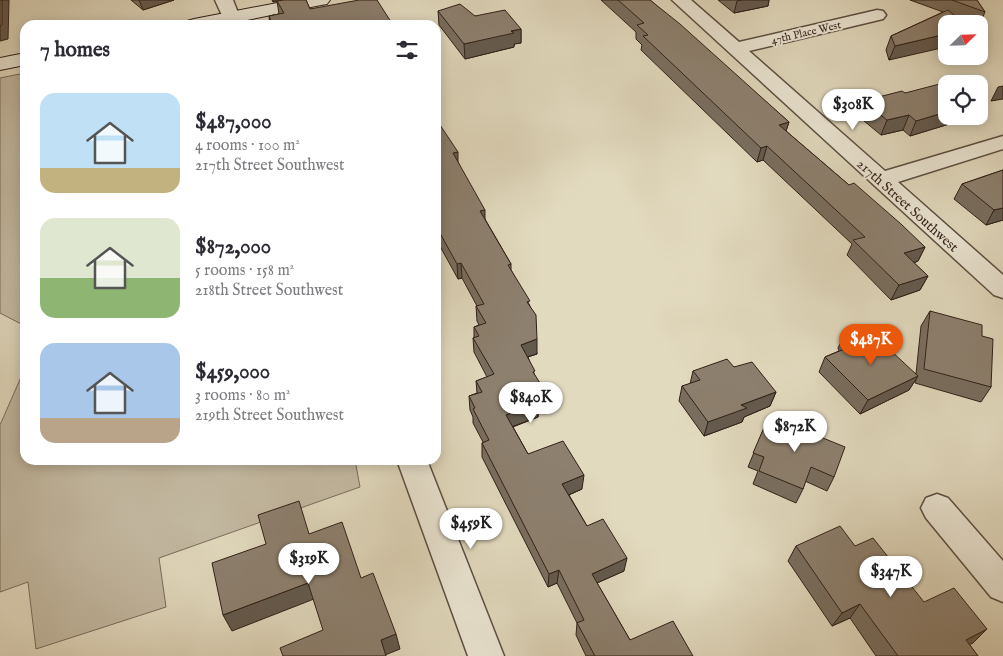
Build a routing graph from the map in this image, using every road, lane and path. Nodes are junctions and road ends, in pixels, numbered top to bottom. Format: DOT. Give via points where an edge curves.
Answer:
graph roads {
  1 [pos="224,0"];
  2 [pos="321,0"];
  3 [pos="681,0"];
  4 [pos="877,15"];
  5 [pos="231,18"];
  6 [pos="220,20"];
  7 [pos="735,48"];
  8 [pos="20,60"];
  9 [pos="0,64"];
  10 [pos="1003,142"];
  11 [pos="880,180"];
  12 [pos="1003,289"];
  13 [pos="414,465"];
  14 [pos="937,508"];
  15 [pos="1003,586"];
  16 [pos="486,656"];
  1 -- 5 [label="street"];
  2 -- 5 [label="main road"];
  3 -- 7 [label="street, 217th Street Southwest"];
  4 -- 7 [label="street, 47th Place West"];
  5 -- 6 [label="main road"];
  7 -- 11 [label="street, 217th Street Southwest"];
  8 -- 9 [label="main road"];
  10 -- 11 [label="street"];
  11 -- 12 [label="street, 217th Street Southwest"];
  13 -- 16 [label="street"];
  14 -- 15 [label="street"];
}
